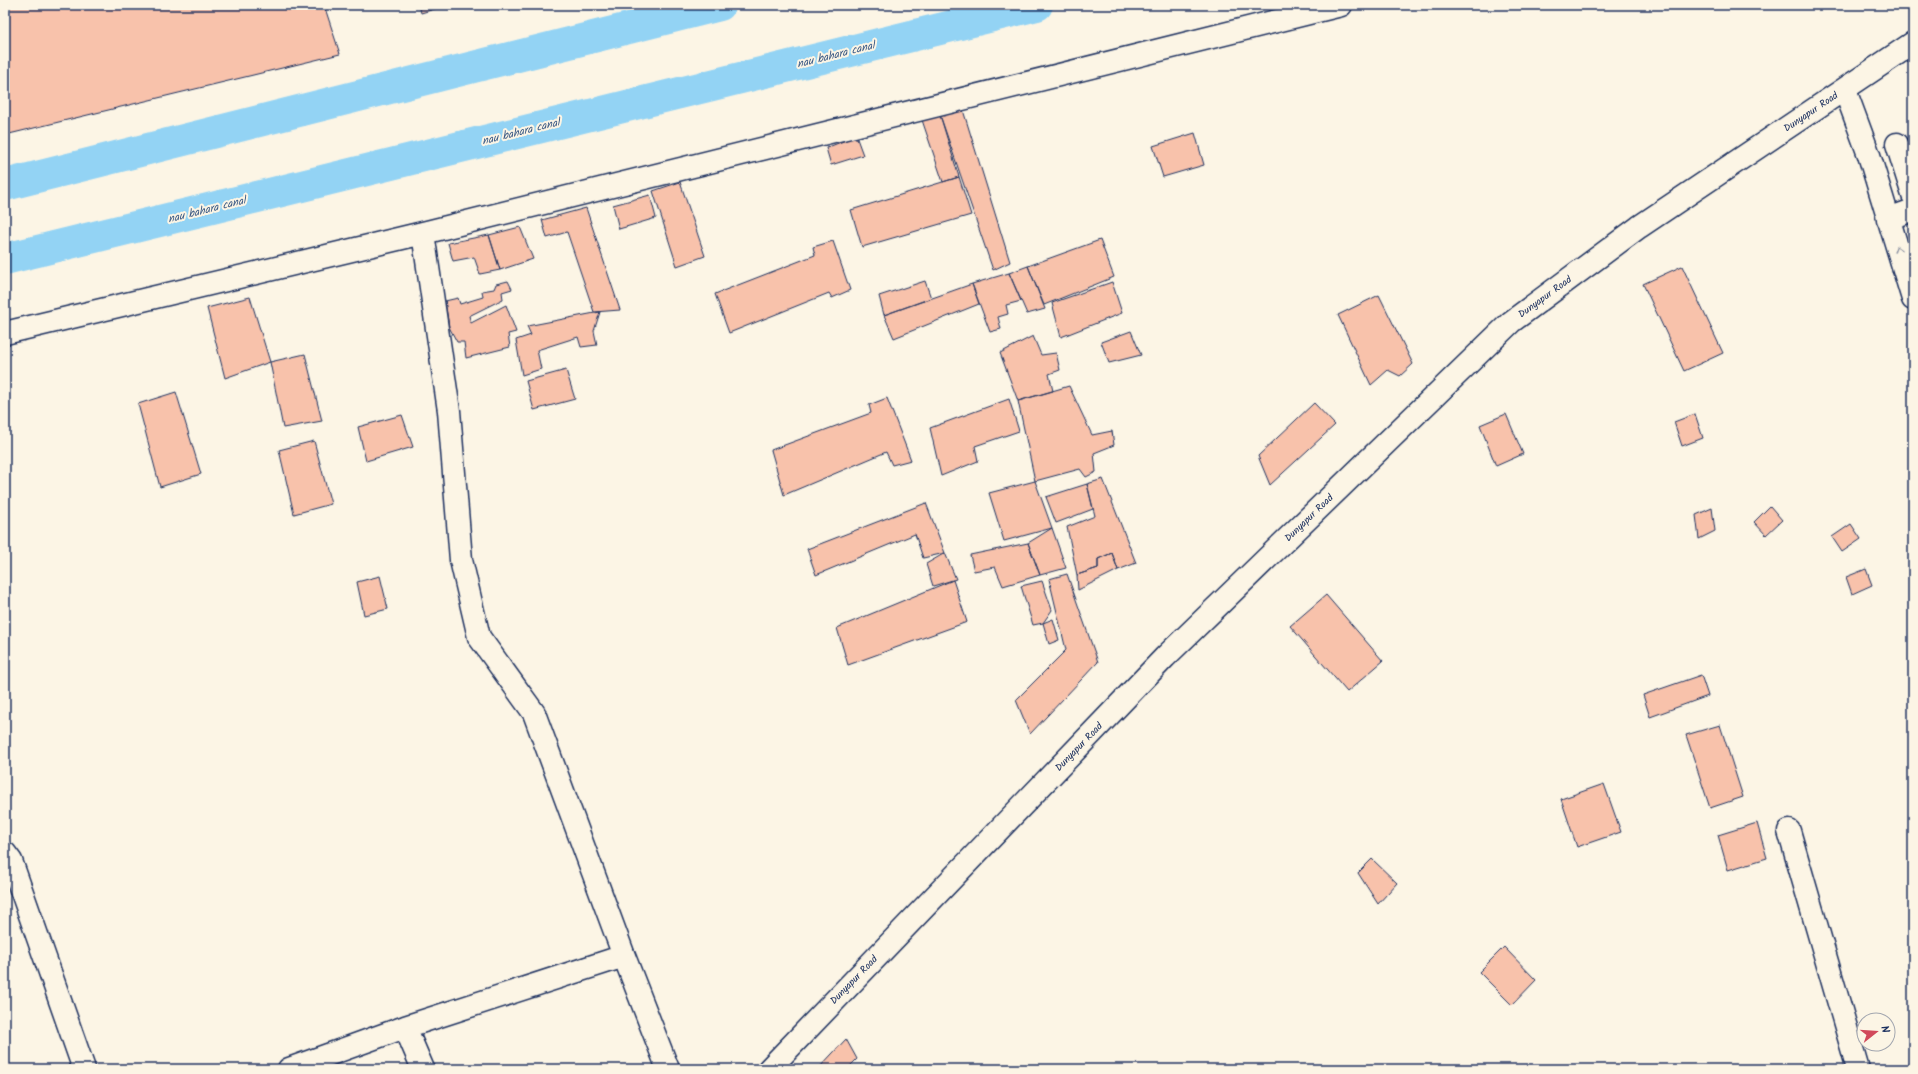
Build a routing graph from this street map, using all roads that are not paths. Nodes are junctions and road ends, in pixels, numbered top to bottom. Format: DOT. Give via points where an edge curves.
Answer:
graph roads {
  1 [pos="1341,5"];
  2 [pos="1913,43"];
  3 [pos="1845,90"];
  4 [pos="1905,141"];
  5 [pos="1869,155"];
  6 [pos="1913,195"];
  7 [pos="1913,210"];
  8 [pos="1888,219"];
  9 [pos="423,233"];
  10 [pos="1913,300"];
  11 [pos="5,333"];
  12 [pos="1788,831"];
  13 [pos="5,853"];
  14 [pos="624,956"];
  15 [pos="405,1027"];
  16 [pos="84,1069"];
  17 [pos="289,1069"];
  18 [pos="423,1069"];
  19 [pos="668,1069"];
  20 [pos="769,1069"];
  21 [pos="1858,1069"];
  1 -- 9 [label="street"];
  2 -- 3 [label="street, Dunyapur Road"];
  3 -- 5 [label="street"];
  3 -- 20 [label="street, Dunyapur Road" via="1640,227 1511,322 1165,657"];
  4 -- 5 [label="street"];
  4 -- 6 [label="street"];
  5 -- 8 [label="street"];
  7 -- 8 [label="street"];
  10 -- 8 [label="street, one-way"];
  9 -- 11 [label="street"];
  9 -- 14 [label="street" via="449,411 461,560 479,637 534,713"];
  12 -- 21 [label="street"];
  13 -- 16 [label="street" via="11,861"];
  14 -- 15 [label="street"];
  14 -- 19 [label="street"];
  15 -- 17 [label="street"];
  15 -- 18 [label="street"];
}
